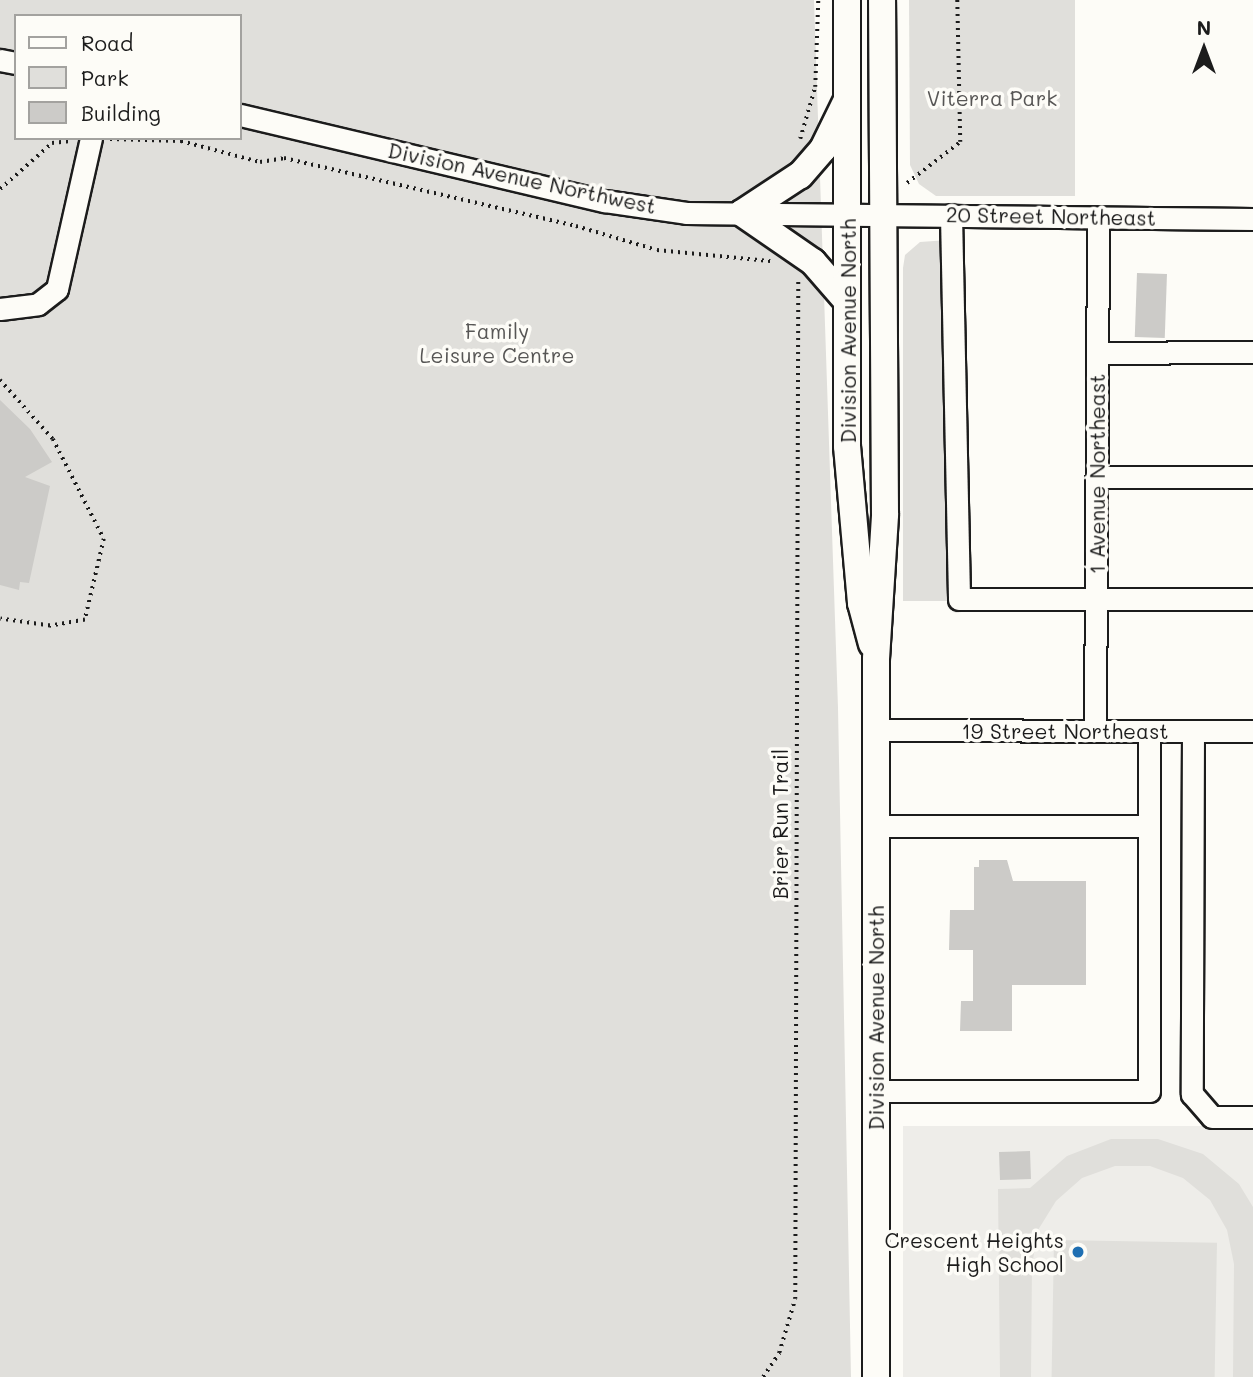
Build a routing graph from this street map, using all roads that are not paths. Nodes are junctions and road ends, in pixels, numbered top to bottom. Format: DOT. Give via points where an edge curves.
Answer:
graph roads {
  1 [pos="847,0"];
  2 [pos="882,0"];
  3 [pos="848,97"];
  4 [pos="242,115"];
  5 [pos="84,140"];
  6 [pos="849,212"];
  7 [pos="742,213"];
  8 [pos="884,213"];
  9 [pos="951,215"];
  10 [pos="1098,218"];
  11 [pos="1253,219"];
  12 [pos="846,300"];
  13 [pos="0,309"];
  14 [pos="1253,352"];
  15 [pos="1098,353"];
  16 [pos="1097,477"];
  17 [pos="1253,477"];
  18 [pos="1096,599"];
  19 [pos="1253,599"];
  20 [pos="876,659"];
  21 [pos="876,730"];
  22 [pos="1095,731"];
  23 [pos="1149,731"];
  24 [pos="1193,731"];
  25 [pos="1253,731"];
  26 [pos="876,826"];
  27 [pos="1149,826"];
  28 [pos="876,1091"];
  29 [pos="1253,1117"];
  30 [pos="876,1377"];
  1 -- 3 [label="main road, Division Avenue North"];
  2 -- 8 [label="main road, Division Avenue North"];
  3 -- 6 [label="main road, Division Avenue North"];
  3 -- 7 [label="main road" via="823,149 805,170"];
  4 -- 7 [label="street, Division Avenue Northwest" via="605,201 686,213"];
  5 -- 13 [label="street" via="57,289 38,304"];
  6 -- 7 [label="street, Division Avenue Northwest"];
  6 -- 8 [label="street, 20 Street Northeast"];
  6 -- 12 [label="main road, Division Avenue North"];
  7 -- 12 [label="main road" via="813,262"];
  8 -- 9 [label="street, 20 Street Northeast"];
  8 -- 20 [label="main road, Division Avenue North" via="885,514"];
  9 -- 10 [label="street, 20 Street Northeast"];
  9 -- 18 [label="street" via="959,599"];
  10 -- 11 [label="street, 20 Street Northeast"];
  10 -- 15 [label="street, 1 Avenue Northeast"];
  12 -- 20 [label="main road, Division Avenue North" via="851,502 861,603"];
  14 -- 15 [label="street"];
  15 -- 16 [label="street, 1 Avenue Northeast"];
  16 -- 17 [label="street"];
  16 -- 18 [label="street, 1 Avenue Northeast"];
  18 -- 19 [label="street"];
  18 -- 22 [label="street, 1 Avenue Northeast"];
  20 -- 21 [label="main road, Division Avenue North"];
  21 -- 22 [label="street, 19 Street Northeast"];
  21 -- 26 [label="main road, Division Avenue North"];
  22 -- 23 [label="street, 19 Street Northeast"];
  23 -- 24 [label="street, 19 Street Northeast"];
  23 -- 27 [label="street"];
  24 -- 25 [label="street, 19 Street Northeast"];
  24 -- 29 [label="street" via="1192,1094 1212,1116"];
  26 -- 27 [label="street"];
  26 -- 28 [label="main road, Division Avenue North"];
  27 -- 28 [label="street" via="1149,1091"];
  28 -- 30 [label="main road, Division Avenue North"];
}
